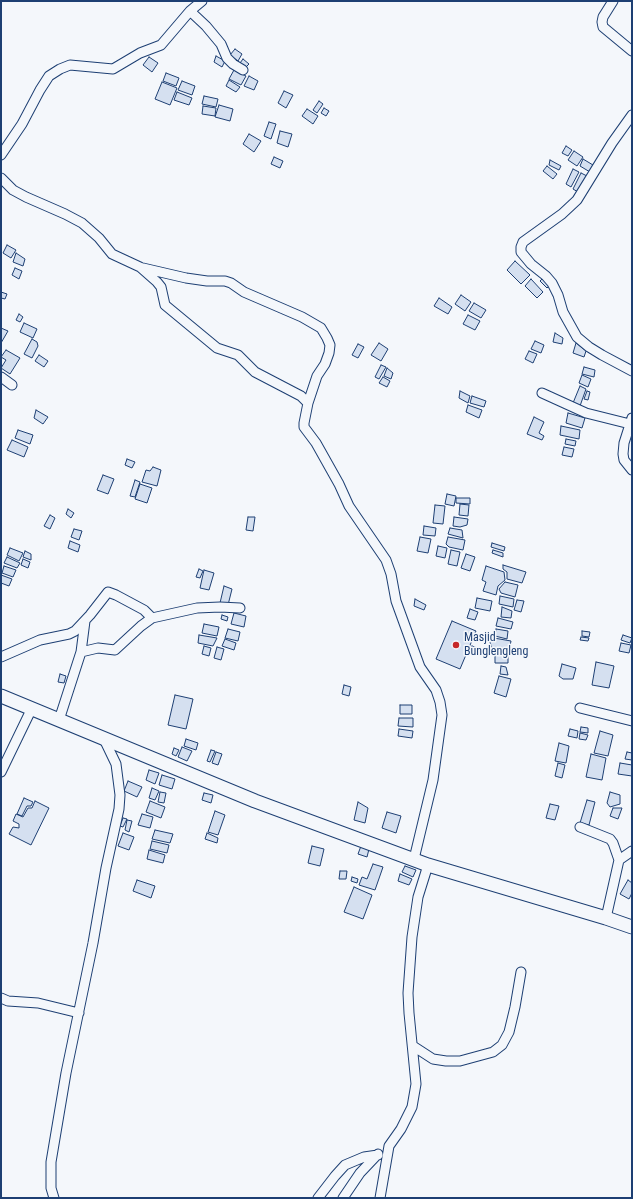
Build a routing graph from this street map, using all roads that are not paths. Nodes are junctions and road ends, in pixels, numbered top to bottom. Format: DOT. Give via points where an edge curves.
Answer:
graph roads {
  1 [pos="202,1"];
  2 [pos="613,1"];
  3 [pos="190,11"];
  4 [pos="632,51"];
  5 [pos="243,70"];
  6 [pos="632,115"];
  7 [pos="1,155"];
  8 [pos="1,178"];
  9 [pos="140,267"];
  10 [pos="632,371"];
  11 [pos="1,377"];
  12 [pos="12,385"];
  13 [pos="542,393"];
  14 [pos="308,403"];
  15 [pos="631,421"];
  16 [pos="632,470"];
  17 [pos="240,608"];
  18 [pos="152,618"];
  19 [pos="85,621"];
  20 [pos="81,652"];
  21 [pos="1,657"];
  22 [pos="1,696"];
  23 [pos="32,708"];
  24 [pos="580,708"];
  25 [pos="59,720"];
  26 [pos="632,720"];
  27 [pos="104,739"];
  28 [pos="1,772"];
  29 [pos="580,827"];
  30 [pos="632,851"];
  31 [pos="414,859"];
  32 [pos="619,860"];
  33 [pos="428,865"];
  34 [pos="606,918"];
  35 [pos="632,927"];
  36 [pos="521,972"];
  37 [pos="1,998"];
  38 [pos="79,1013"];
  39 [pos="413,1046"];
  40 [pos="389,1146"];
  41 [pos="378,1155"];
  42 [pos="54,1198"];
  43 [pos="318,1198"];
  44 [pos="343,1198"];
  45 [pos="380,1198"];
  1 -- 3 [label="street"];
  2 -- 4 [label="street" via="603,17 603,27"];
  3 -- 5 [label="street" via="221,44 227,58"];
  3 -- 7 [label="street" via="161,45 140,52 113,69 70,65 49,76"];
  6 -- 10 [label="street" via="577,200 523,242 521,247 521,252 531,264 552,283 563,312 577,337 595,351"];
  8 -- 9 [label="street" via="26,198 82,223 112,254"];
  9 -- 14 [label="street" via="161,287 165,305 174,314 217,348 238,355 255,372 301,396"];
  9 -- 14 [label="street" via="186,278 231,283 244,292 321,328 330,345 329,353 317,376"];
  11 -- 12 [label="street"];
  13 -- 15 [label="street" via="586,413"];
  14 -- 31 [label="street" via="304,427 320,450 349,506 386,560 396,601 420,667 436,690 440,702 442,715 433,780"];
  15 -- 16 [label="street" via="623,454 627,466"];
  17 -- 18 [label="street" via="197,608"];
  18 -- 19 [label="street" via="144,610 108,592"];
  18 -- 20 [label="street" via="115,650 98,648"];
  19 -- 20 [label="street"];
  19 -- 21 [label="street" via="69,634 40,640"];
  20 -- 25 [label="street"];
  22 -- 23 [label="street"];
  23 -- 25 [label="street"];
  23 -- 28 [label="street"];
  24 -- 26 [label="street"];
  25 -- 27 [label="street"];
  27 -- 31 [label="street" via="290,814"];
  27 -- 38 [label="street" via="116,764 119,809"];
  29 -- 32 [label="street" via="610,839"];
  30 -- 32 [label="street"];
  31 -- 33 [label="street"];
  32 -- 34 [label="street"];
  33 -- 34 [label="street"];
  33 -- 39 [label="street" via="418,898 408,993"];
  34 -- 35 [label="street"];
  36 -- 39 [label="street" via="509,1032 502,1045 493,1052 460,1061 446,1061 433,1059"];
  37 -- 38 [label="street" via="8,1001 38,1002"];
  38 -- 42 [label="street" via="51,1162 51,1188"];
  39 -- 40 [label="street" via="416,1084 412,1107 402,1129"];
  40 -- 41 [label="street"];
  40 -- 45 [label="street"];
  41 -- 43 [label="street" via="364,1157 345,1165"];
  41 -- 44 [label="street" via="360,1173"];
}
